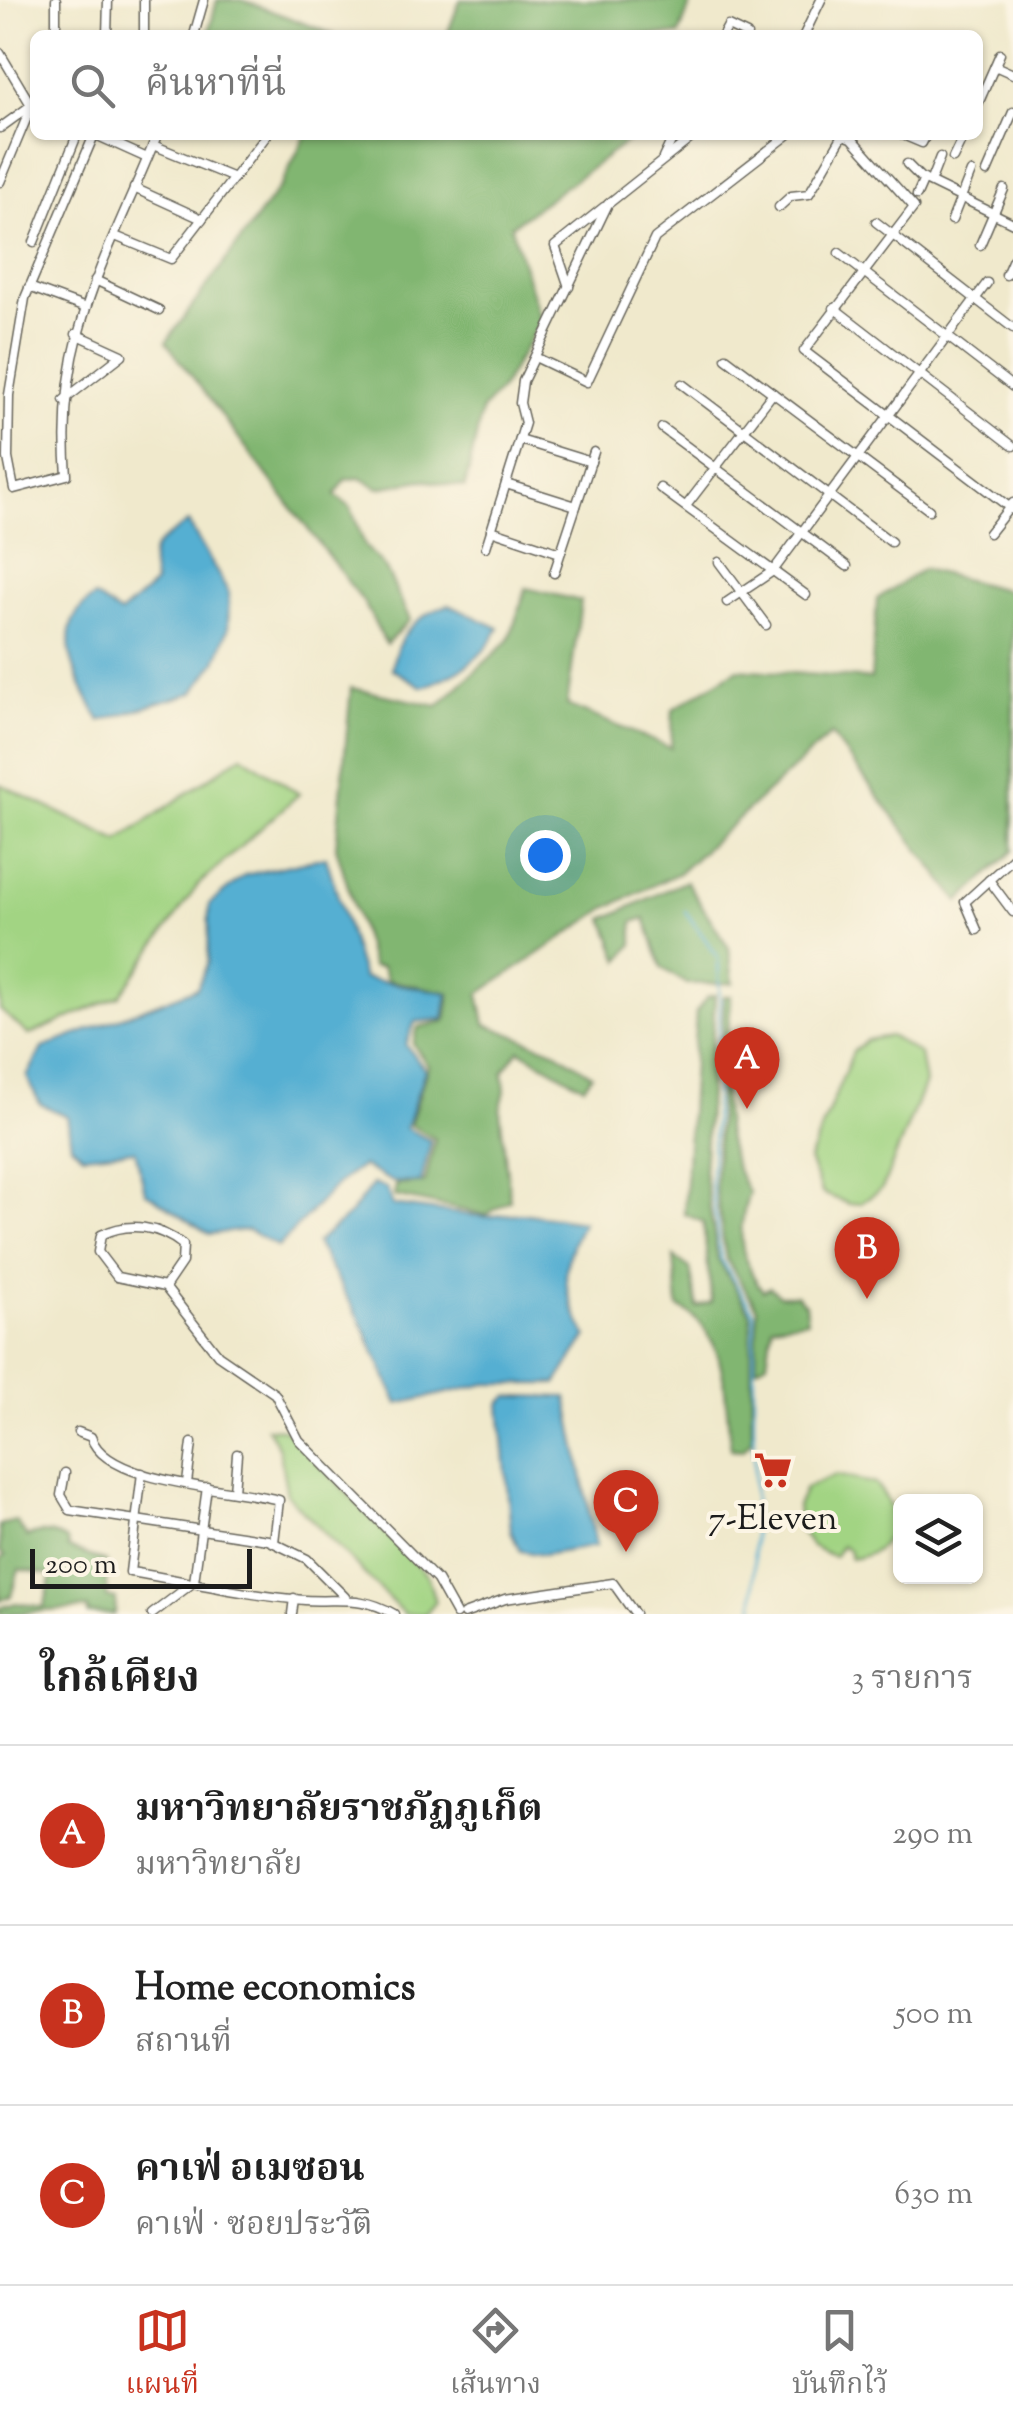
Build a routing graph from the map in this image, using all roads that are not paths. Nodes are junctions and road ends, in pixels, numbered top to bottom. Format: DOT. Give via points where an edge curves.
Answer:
graph roads {
  1 [pos="56,0"];
  2 [pos="108,0"];
  3 [pos="144,0"];
  4 [pos="204,0"];
  5 [pos="821,0"];
  6 [pos="56,30"];
  7 [pos="107,30"];
  8 [pos="144,30"];
  9 [pos="195,30"];
  10 [pos="806,30"];
  11 [pos="1000,54"];
  12 [pos="1,56"];
  13 [pos="996,66"];
  14 [pos="1013,74"];
  15 [pos="983,93"];
  16 [pos="30,97"];
  17 [pos="30,106"];
  18 [pos="30,112"];
  19 [pos="1013,112"];
  20 [pos="0,128"];
  21 [pos="74,140"];
  22 [pos="93,140"];
  23 [pos="118,140"];
  24 [pos="155,140"];
  25 [pos="259,140"];
  26 [pos="671,140"];
  27 [pos="689,140"];
  28 [pos="782,140"];
  29 [pos="841,140"];
  30 [pos="854,140"];
  31 [pos="962,140"];
  32 [pos="940,157"];
  33 [pos="147,158"];
  34 [pos="953,158"];
  35 [pos="660,162"];
  36 [pos="907,164"];
  37 [pos="971,172"];
  38 [pos="986,172"];
  39 [pos="234,178"];
  40 [pos="927,179"];
  41 [pos="0,182"];
  42 [pos="134,188"];
  43 [pos="1004,189"];
  44 [pos="917,195"];
  45 [pos="961,198"];
  46 [pos="608,204"];
  47 [pos="779,207"];
  48 [pos="993,214"];
  49 [pos="202,218"];
  50 [pos="952,220"];
  51 [pos="876,222"];
  52 [pos="1013,223"];
  53 [pos="892,234"];
  54 [pos="114,236"];
  55 [pos="34,242"];
  56 [pos="980,246"];
  57 [pos="839,252"];
  58 [pos="1013,259"];
  59 [pos="863,271"];
  60 [pos="1006,275"];
  61 [pos="94,280"];
  62 [pos="987,283"];
  63 [pos="29,287"];
  64 [pos="569,289"];
  65 [pos="975,299"];
  66 [pos="83,307"];
  67 [pos="834,308"];
  68 [pos="160,310"];
  69 [pos="1013,328"];
  70 [pos="76,334"];
  71 [pos="947,336"];
  72 [pos="535,357"];
  73 [pos="726,358"];
  74 [pos="918,374"];
  75 [pos="682,384"];
  76 [pos="1013,387"];
  77 [pos="772,393"];
  78 [pos="64,400"];
  79 [pos="888,415"];
  80 [pos="662,428"];
  81 [pos="743,431"];
  82 [pos="520,440"];
  83 [pos="1013,446"];
  84 [pos="594,452"];
  85 [pos="857,457"];
  86 [pos="591,462"];
  87 [pos="715,468"];
  88 [pos="506,484"];
  89 [pos="660,488"];
  90 [pos="828,496"];
  91 [pos="576,506"];
  92 [pos="686,506"];
  93 [pos="1012,507"];
  94 [pos="930,510"];
  95 [pos="491,530"];
  96 [pos="800,533"];
  97 [pos="990,534"];
  98 [pos="890,542"];
  99 [pos="486,547"];
  100 [pos="560,554"];
  101 [pos="718,562"];
  102 [pos="847,566"];
  103 [pos="772,571"];
  104 [pos="554,573"];
  105 [pos="742,592"];
  106 [pos="806,595"];
  107 [pos="728,602"];
  108 [pos="766,625"];
  109 [pos="1013,858"];
  110 [pos="989,880"];
  111 [pos="1013,912"];
  112 [pos="977,930"];
  113 [pos="165,1286"];
  114 [pos="78,1432"];
  115 [pos="192,1443"];
  116 [pos="238,1454"];
  117 [pos="65,1472"];
  118 [pos="142,1473"];
  119 [pos="187,1484"];
  120 [pos="206,1487"];
  121 [pos="234,1491"];
  122 [pos="137,1520"];
  123 [pos="200,1530"];
  124 [pos="274,1542"];
  125 [pos="194,1582"];
  126 [pos="345,1597"];
  127 [pos="294,1598"];
  128 [pos="152,1614"];
  129 [pos="292,1614"];
  130 [pos="394,1614"];
  131 [pos="456,1614"];
  132 [pos="464,1614"];
  133 [pos="635,1614"];
  1 -- 6 [label="street"];
  2 -- 7 [label="street"];
  3 -- 8 [label="street"];
  4 -- 9 [label="street"];
  5 -- 10 [label="street"];
  11 -- 13 [label="street"];
  12 -- 16 [label="street"];
  13 -- 14 [label="street"];
  13 -- 15 [label="street"];
  17 -- 20 [label="street"];
  18 -- 41 [label="street"];
  19 -- 38 [label="street"];
  21 -- 55 [label="street"];
  22 -- 63 [label="street"];
  23 -- 33 [label="street"];
  24 -- 33 [label="street"];
  24 -- 39 [label="street"];
  25 -- 39 [label="street"];
  26 -- 35 [label="street"];
  27 -- 35 [label="street"];
  28 -- 72 [label="street" via="656,238 587,382"];
  29 -- 47 [label="street" via="809,194 791,196"];
  30 -- 53 [label="street" via="914,207"];
  31 -- 34 [label="street"];
  32 -- 40 [label="street"];
  33 -- 42 [label="street"];
  35 -- 46 [label="street"];
  36 -- 40 [label="street"];
  37 -- 45 [label="street"];
  39 -- 49 [label="street"];
  40 -- 44 [label="street"];
  40 -- 45 [label="street"];
  42 -- 49 [label="street"];
  42 -- 54 [label="street"];
  43 -- 48 [label="street"];
  45 -- 48 [label="street"];
  45 -- 50 [label="street"];
  46 -- 64 [label="street"];
  46 -- 64 [label="street" via="555,246"];
  48 -- 52 [label="street"];
  48 -- 56 [label="street"];
  49 -- 54 [label="street" via="171,259"];
  51 -- 53 [label="street"];
  53 -- 59 [label="street"];
  53 -- 65 [label="street"];
  54 -- 61 [label="street"];
  57 -- 59 [label="street"];
  58 -- 60 [label="street"];
  59 -- 67 [label="street"];
  59 -- 71 [label="street"];
  61 -- 66 [label="street"];
  61 -- 68 [label="street"];
  62 -- 65 [label="street"];
  63 -- 66 [label="street"];
  63 -- 78 [label="street" via="9,395 14,489 67,475"];
  64 -- 72 [label="street"];
  65 -- 69 [label="street"];
  65 -- 71 [label="street"];
  66 -- 70 [label="street"];
  67 -- 74 [label="street"];
  67 -- 79 [label="street" via="804,351"];
  70 -- 78 [label="street"];
  70 -- 78 [label="street" via="122,355"];
  71 -- 74 [label="street"];
  71 -- 76 [label="street"];
  72 -- 82 [label="street" via="523,382 526,423"];
  73 -- 77 [label="street"];
  74 -- 79 [label="street"];
  74 -- 83 [label="street"];
  75 -- 81 [label="street"];
  77 -- 81 [label="street"];
  77 -- 85 [label="street"];
  79 -- 85 [label="street"];
  79 -- 93 [label="street"];
  80 -- 87 [label="street"];
  81 -- 87 [label="street"];
  81 -- 90 [label="street"];
  82 -- 86 [label="street"];
  82 -- 88 [label="street"];
  84 -- 86 [label="street"];
  85 -- 90 [label="street"];
  85 -- 94 [label="street"];
  86 -- 91 [label="street"];
  87 -- 92 [label="street"];
  87 -- 96 [label="street"];
  88 -- 91 [label="street"];
  88 -- 95 [label="street"];
  89 -- 92 [label="street"];
  90 -- 96 [label="street"];
  90 -- 98 [label="street"];
  91 -- 100 [label="street"];
  92 -- 103 [label="street"];
  93 -- 97 [label="street"];
  95 -- 99 [label="street"];
  95 -- 100 [label="street"];
  96 -- 102 [label="street"];
  96 -- 103 [label="street"];
  100 -- 104 [label="street"];
  101 -- 105 [label="street"];
  103 -- 105 [label="street"];
  103 -- 106 [label="street"];
  105 -- 107 [label="street"];
  105 -- 108 [label="street"];
  109 -- 110 [label="street"];
  110 -- 111 [label="street"];
  110 -- 112 [label="street" via="964,905"];
  113 -- 113 [label="street" via="182,1262 183,1245 169,1234 118,1226 101,1235 98,1252 118,1277"];
  113 -- 131 [label="street" via="218,1355 275,1394 299,1440 437,1580"];
  114 -- 118 [label="street" via="91,1437 110,1462"];
  115 -- 119 [label="street"];
  116 -- 121 [label="street"];
  117 -- 122 [label="street" via="61,1495 70,1510"];
  118 -- 119 [label="street"];
  118 -- 122 [label="street"];
  119 -- 120 [label="street"];
  120 -- 121 [label="street"];
  120 -- 123 [label="street"];
  121 -- 124 [label="street" via="280,1500"];
  122 -- 123 [label="street"];
  122 -- 125 [label="street" via="130,1572"];
  123 -- 124 [label="street"];
  123 -- 125 [label="street"];
  124 -- 126 [label="street" via="307,1559"];
  125 -- 127 [label="street"];
  125 -- 128 [label="street"];
  126 -- 127 [label="street"];
  126 -- 130 [label="street"];
  127 -- 129 [label="street"];
  132 -- 133 [label="street" via="505,1599 613,1583"];
}
